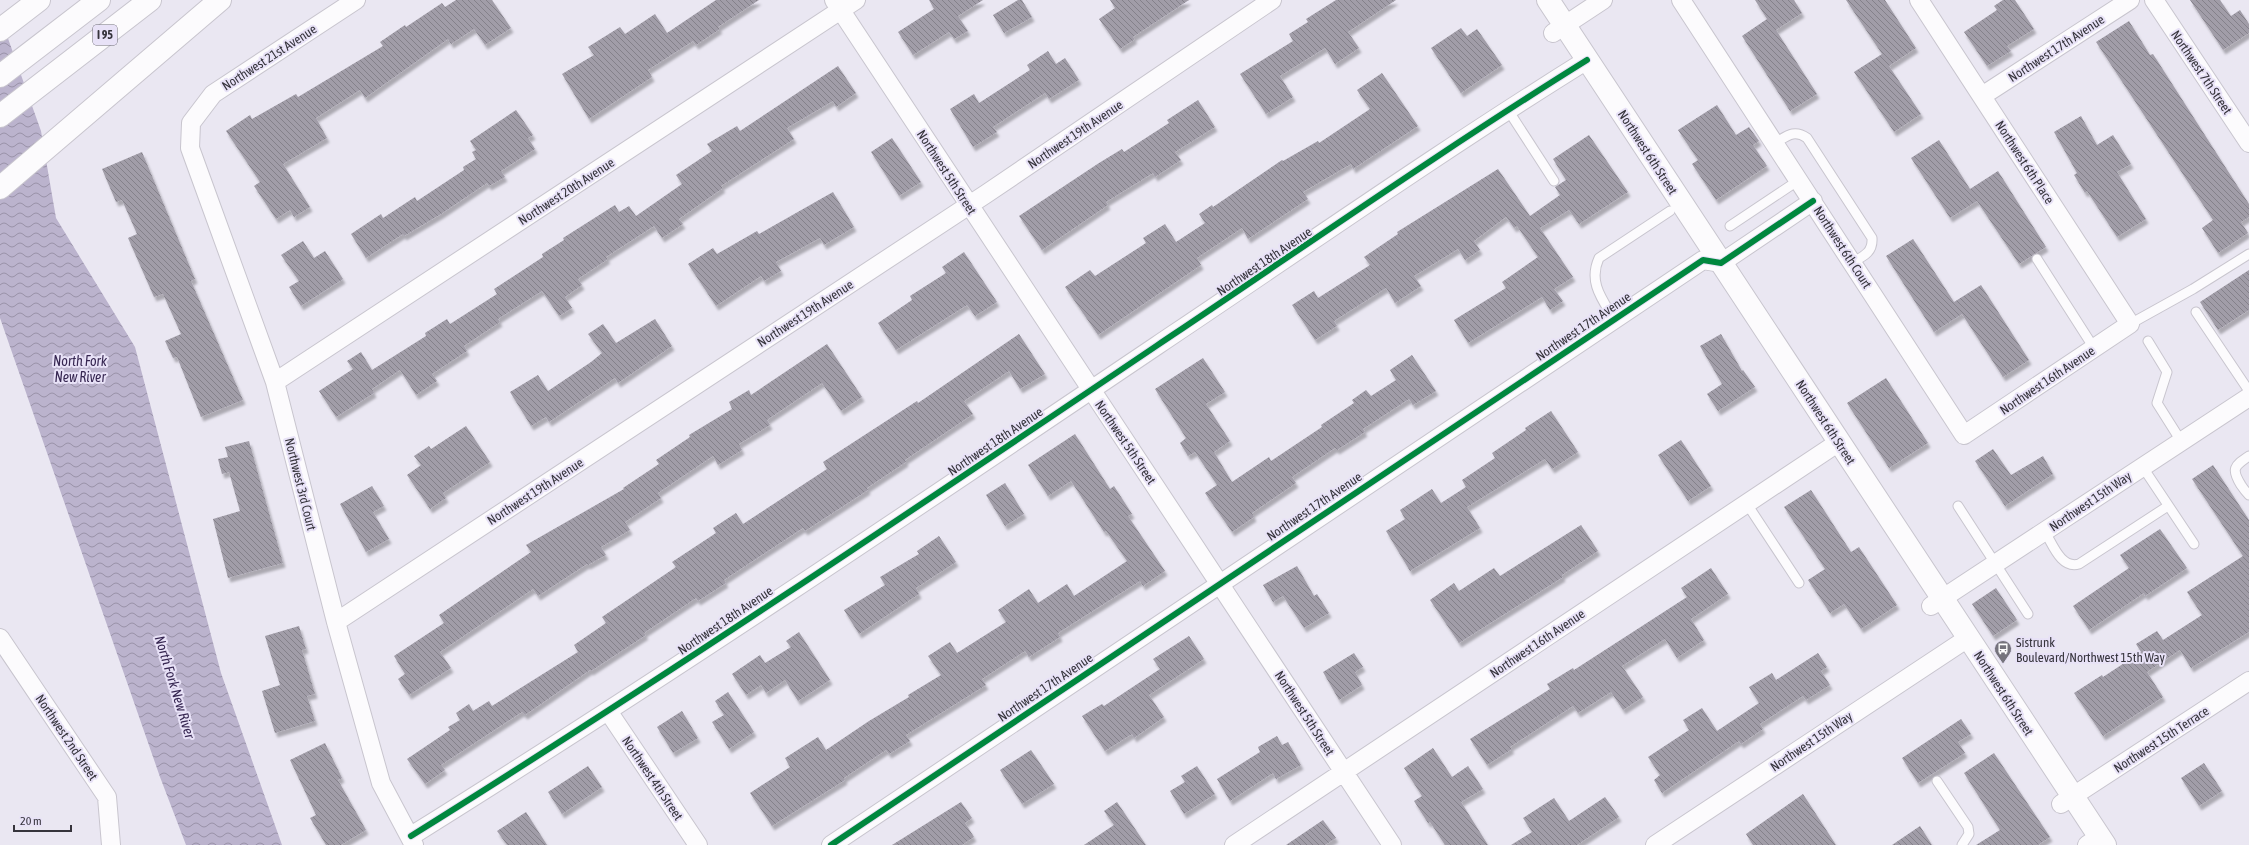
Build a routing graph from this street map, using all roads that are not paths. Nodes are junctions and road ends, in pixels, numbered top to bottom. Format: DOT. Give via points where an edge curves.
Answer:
graph roads {
  1 [pos="39,0"];
  2 [pos="99,0"];
  3 [pos="150,0"];
  4 [pos="220,0"];
  5 [pos="356,0"];
  6 [pos="856,0"];
  7 [pos="1272,0"];
  8 [pos="1531,0"];
  9 [pos="1548,0"];
  10 [pos="1602,0"];
  11 [pos="1681,0"];
  12 [pos="1919,0"];
  13 [pos="2130,0"];
  14 [pos="2154,0"];
  15 [pos="837,5"];
  16 [pos="1558,29"];
  17 [pos="0,30"];
  18 [pos="1581,63"];
  19 [pos="0,76"];
  20 [pos="1982,96"];
  21 [pos="1508,110"];
  22 [pos="0,116"];
  23 [pos="191,123"];
  24 [pos="1775,143"];
  25 [pos="2249,143"];
  26 [pos="1799,180"];
  27 [pos="1554,181"];
  28 [pos="0,188"];
  29 [pos="1812,201"];
  30 [pos="969,205"];
  31 [pos="1670,211"];
  32 [pos="1730,226"];
  33 [pos="2249,254"];
  34 [pos="2037,259"];
  35 [pos="1712,261"];
  36 [pos="1853,262"];
  37 [pos="2196,312"];
  38 [pos="1614,319"];
  39 [pos="2130,324"];
  40 [pos="2148,340"];
  41 [pos="2094,348"];
  42 [pos="275,382"];
  43 [pos="1091,390"];
  44 [pos="2249,391"];
  45 [pos="2249,397"];
  46 [pos="1964,435"];
  47 [pos="2181,441"];
  48 [pos="1834,446"];
  49 [pos="2249,456"];
  50 [pos="2142,466"];
  51 [pos="2249,495"];
  52 [pos="1747,504"];
  53 [pos="1958,506"];
  54 [pos="2168,506"];
  55 [pos="2044,532"];
  56 [pos="2194,544"];
  57 [pos="1995,564"];
  58 [pos="1220,582"];
  59 [pos="1799,583"];
  60 [pos="1936,602"];
  61 [pos="2028,614"];
  62 [pos="336,622"];
  63 [pos="0,638"];
  64 [pos="1962,642"];
  65 [pos="2249,681"];
  66 [pos="608,711"];
  67 [pos="1344,772"];
  68 [pos="1937,781"];
  69 [pos="2066,800"];
  70 [pos="412,840"];
  71 [pos="2093,843"];
  72 [pos="111,845"];
  73 [pos="698,845"];
  74 [pos="831,845"];
  75 [pos="1234,845"];
  76 [pos="1392,845"];
  77 [pos="1655,845"];
  78 [pos="1962,845"];
  1 -- 17 [label="main road"];
  2 -- 19 [label="main road"];
  3 -- 22 [label="main road, I 95"];
  4 -- 28 [label="main road"];
  5 -- 23 [label="street, Northwest 21st Avenue" via="213,94"];
  6 -- 15 [label="street, Northwest 20th Avenue"];
  7 -- 30 [label="street, Northwest 19th Avenue"];
  8 -- 16 [label="main road, Northwest 6th Street"];
  9 -- 16 [label="main road, Northwest 6th Street"];
  10 -- 16 [label="street"];
  11 -- 24 [label="street, Northwest 6th Court"];
  12 -- 20 [label="street, Northwest 6th Place"];
  13 -- 20 [label="street, Northwest 17th Avenue"];
  14 -- 25 [label="street, Northwest 7th Street"];
  15 -- 30 [label="street, Northwest 5th Street"];
  15 -- 42 [label="street, Northwest 20th Avenue"];
  16 -- 18 [label="main road, Northwest 6th Street"];
  18 -- 21 [label="street, Northwest 18th Avenue"];
  18 -- 31 [label="main road, Northwest 6th Street"];
  18 -- 35 [label="main road, Northwest 6th Street"];
  20 -- 39 [label="street, Northwest 6th Place"];
  21 -- 27 [label="lane"];
  21 -- 43 [label="street, Northwest 18th Avenue"];
  23 -- 42 [label="street, Northwest 3rd Court" via="190,148"];
  24 -- 26 [label="street, Northwest 6th Court"];
  24 -- 36 [label="lane" via="1792,133 1800,133 1807,138 1855,211 1872,238 1873,245 1870,252"];
  26 -- 29 [label="street, Northwest 6th Court"];
  26 -- 32 [label="lane"];
  29 -- 35 [label="street, Northwest 17th Avenue"];
  29 -- 36 [label="street, Northwest 6th Court"];
  30 -- 43 [label="street, Northwest 5th Street"];
  30 -- 62 [label="street, Northwest 19th Avenue"];
  31 -- 35 [label="main road, Northwest 6th Street"];
  31 -- 38 [label="lane" via="1599,258 1595,267 1597,290"];
  33 -- 39 [label="lane"];
  34 -- 41 [label="lane"];
  35 -- 38 [label="street, Northwest 17th Avenue"];
  35 -- 48 [label="main road, Northwest 6th Street"];
  36 -- 46 [label="street, Northwest 6th Court"];
  37 -- 44 [label="lane"];
  38 -- 58 [label="street, Northwest 17th Avenue"];
  39 -- 41 [label="street, Northwest 16th Avenue"];
  40 -- 47 [label="lane" via="2167,372 2157,403"];
  41 -- 46 [label="street, Northwest 16th Avenue"];
  42 -- 62 [label="street, Northwest 3rd Court"];
  43 -- 58 [label="street, Northwest 5th Street"];
  43 -- 66 [label="street, Northwest 18th Avenue"];
  45 -- 47 [label="street, Northwest 15th Way"];
  47 -- 50 [label="street, Northwest 15th Way"];
  48 -- 52 [label="street, Northwest 16th Avenue"];
  48 -- 60 [label="main road, Northwest 6th Street"];
  49 -- 51 [label="lane" via="2235,468 2235,475"];
  50 -- 54 [label="lane"];
  50 -- 55 [label="street, Northwest 15th Way"];
  52 -- 59 [label="lane"];
  52 -- 67 [label="street, Northwest 16th Avenue"];
  53 -- 57 [label="lane"];
  54 -- 55 [label="lane" via="2079,564 2072,566 2065,563"];
  54 -- 56 [label="lane"];
  55 -- 57 [label="street, Northwest 15th Way"];
  57 -- 60 [label="street, Northwest 15th Way"];
  57 -- 61 [label="lane"];
  58 -- 67 [label="street, Northwest 5th Street"];
  58 -- 74 [label="street, Northwest 17th Avenue"];
  60 -- 64 [label="main road, Northwest 6th Street"];
  62 -- 70 [label="street, Northwest 3rd Court" via="381,783"];
  63 -- 72 [label="street, Northwest 2nd Street" via="107,797"];
  64 -- 69 [label="main road, Northwest 6th Street"];
  64 -- 77 [label="street, Northwest 15th Way"];
  65 -- 69 [label="street, Northwest 15th Terrace"];
  66 -- 70 [label="street, Northwest 18th Avenue"];
  66 -- 73 [label="street, Northwest 4th Street"];
  67 -- 75 [label="street, Northwest 16th Avenue"];
  67 -- 76 [label="street, Northwest 5th Street"];
  68 -- 78 [label="lane" via="1968,827 1969,834"];
  69 -- 71 [label="main road, Northwest 6th Street"];
}
